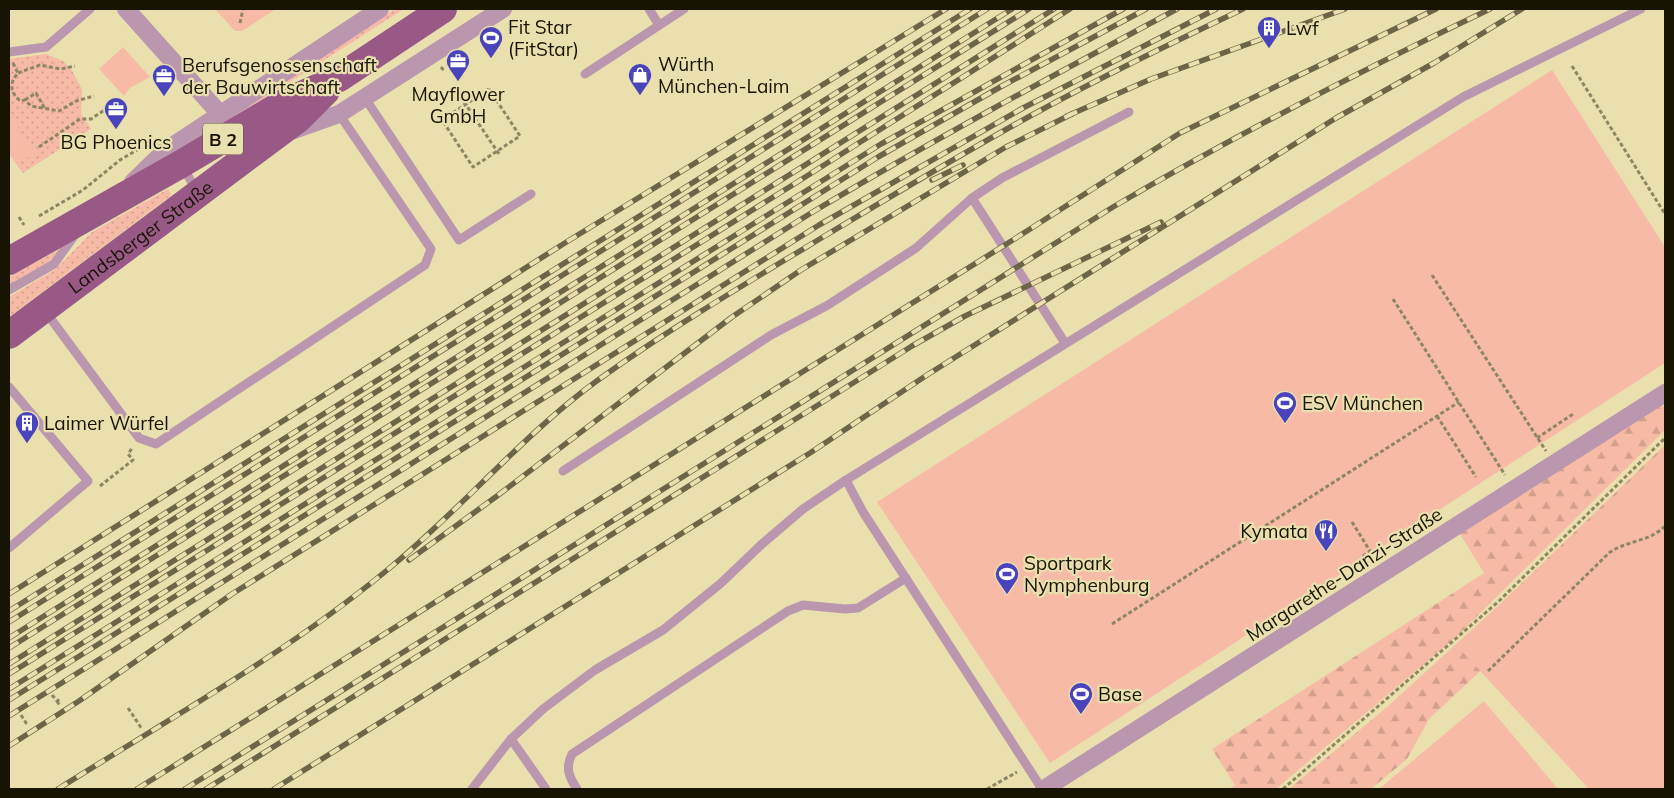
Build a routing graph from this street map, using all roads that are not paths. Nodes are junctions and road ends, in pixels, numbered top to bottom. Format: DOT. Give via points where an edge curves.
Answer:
graph roads {
  1 [pos="90,9"];
  2 [pos="126,9"];
  3 [pos="380,9"];
  4 [pos="443,9"];
  5 [pos="503,9"];
  6 [pos="649,9"];
  7 [pos="684,9"];
  8 [pos="1641,9"];
  9 [pos="659,25"];
  10 [pos="10,56"];
  11 [pos="586,74"];
  12 [pos="339,78"];
  13 [pos="365,98"];
  14 [pos="1129,112"];
  15 [pos="339,114"];
  16 [pos="221,115"];
  17 [pos="272,138"];
  18 [pos="182,164"];
  19 [pos="199,193"];
  20 [pos="531,194"];
  21 [pos="972,198"];
  22 [pos="110,205"];
  23 [pos="83,220"];
  24 [pos="9,261"];
  25 [pos="9,290"];
  26 [pos="44,309"];
  27 [pos="9,335"];
  28 [pos="1065,343"];
  29 [pos="9,387"];
  30 [pos="1665,393"];
  31 [pos="563,471"];
  32 [pos="846,480"];
  33 [pos="9,548"];
  34 [pos="906,578"];
  35 [pos="511,739"];
  36 [pos="472,789"];
  37 [pos="546,789"];
  38 [pos="577,789"];
  39 [pos="1043,789"];
  1 -- 10 [label="lane" via="46,47"];
  2 -- 16 [label="street"];
  3 -- 16 [label="street, Landsberger Straße"];
  4 -- 12 [label="main road, Landsberger Straße / B 2"];
  5 -- 13 [label="street, Landsberger Straße"];
  6 -- 9 [label="lane"];
  7 -- 9 [label="lane"];
  8 -- 28 [label="lane" via="1463,97"];
  9 -- 11 [label="lane"];
  12 -- 17 [label="main road, Landsberger Straße / B 2" via="298,119"];
  12 -- 18 [label="main road, Landsberger Straße / B 2" via="284,103"];
  13 -- 15 [label="street, Landsberger Straße"];
  13 -- 20 [label="lane" via="458,240"];
  14 -- 21 [label="lane" via="1002,178"];
  15 -- 17 [label="street, Landsberger Straße"];
  15 -- 26 [label="lane" via="431,249 425,266 156,444 139,438"];
  16 -- 22 [label="street, Landsberger Straße" via="165,151"];
  17 -- 19 [label="main road, Landsberger Straße / B 2"];
  18 -- 19 [label="lane"];
  18 -- 22 [label="main road, Landsberger Straße / B 2"];
  19 -- 26 [label="main road, Landsberger Straße / B 2"];
  21 -- 28 [label="lane"];
  21 -- 31 [label="lane" via="916,248 828,305 771,335"];
  22 -- 23 [label="main road, Landsberger Straße / B 2"];
  23 -- 24 [label="main road, Landsberger Straße / B 2"];
  23 -- 25 [label="lane" via="74,239 54,264"];
  26 -- 27 [label="main road, Landsberger Straße / B 2"];
  28 -- 32 [label="lane"];
  29 -- 33 [label="lane" via="88,481"];
  30 -- 39 [label="street, Margarethe-Danzi-Straße"];
  32 -- 34 [label="lane"];
  32 -- 35 [label="lane" via="803,509 663,630 595,670 543,709"];
  34 -- 38 [label="lane" via="858,608 844,610 803,605 788,611 572,754 567,764"];
  34 -- 39 [label="lane"];
  35 -- 36 [label="lane"];
  35 -- 37 [label="lane"];
}
